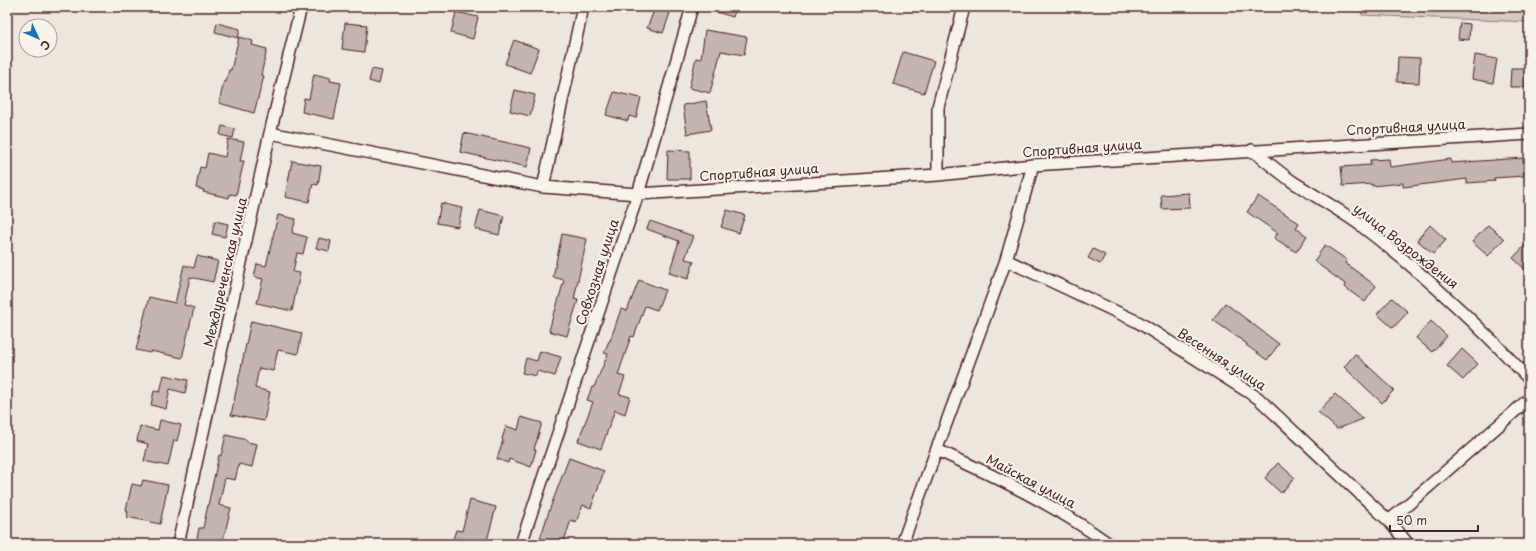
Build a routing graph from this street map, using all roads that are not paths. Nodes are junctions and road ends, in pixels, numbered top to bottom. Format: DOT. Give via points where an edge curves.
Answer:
graph roads {
  1 [pos="301,7"];
  2 [pos="583,7"];
  3 [pos="692,7"];
  4 [pos="964,7"];
  5 [pos="270,133"];
  6 [pos="1529,134"];
  7 [pos="1252,150"];
  8 [pos="1032,165"];
  9 [pos="938,175"];
  10 [pos="543,187"];
  11 [pos="638,194"];
  12 [pos="1006,260"];
  13 [pos="1529,379"];
  14 [pos="1529,399"];
  15 [pos="937,450"];
  16 [pos="1389,521"];
  17 [pos="178,544"];
  18 [pos="521,544"];
  19 [pos="902,544"];
  20 [pos="1108,544"];
  21 [pos="1408,544"];
  1 -- 5 [label="street, Междуреченская улица"];
  2 -- 10 [label="street"];
  3 -- 11 [label="street, Совхозная улица"];
  4 -- 9 [label="street" via="938,107"];
  5 -- 10 [label="street, Спортивная улица"];
  5 -- 17 [label="street, Междуреченская улица"];
  6 -- 7 [label="street, Спортивная улица"];
  7 -- 8 [label="street, Спортивная улица"];
  7 -- 13 [label="street, улица Возрождения" via="1293,181 1358,223 1408,262 1453,301"];
  8 -- 9 [label="street, Спортивная улица"];
  8 -- 12 [label="street"];
  9 -- 11 [label="street, Спортивная улица"];
  10 -- 11 [label="street, Спортивная улица"];
  11 -- 18 [label="street, Совхозная улица"];
  12 -- 15 [label="street"];
  12 -- 16 [label="street, Весенняя улица" via="1138,322 1258,398"];
  14 -- 16 [label="street"];
  15 -- 19 [label="street"];
  15 -- 20 [label="street, Майская улица" via="1004,480 1087,528"];
  16 -- 21 [label="street, Весенняя улица"];
}
